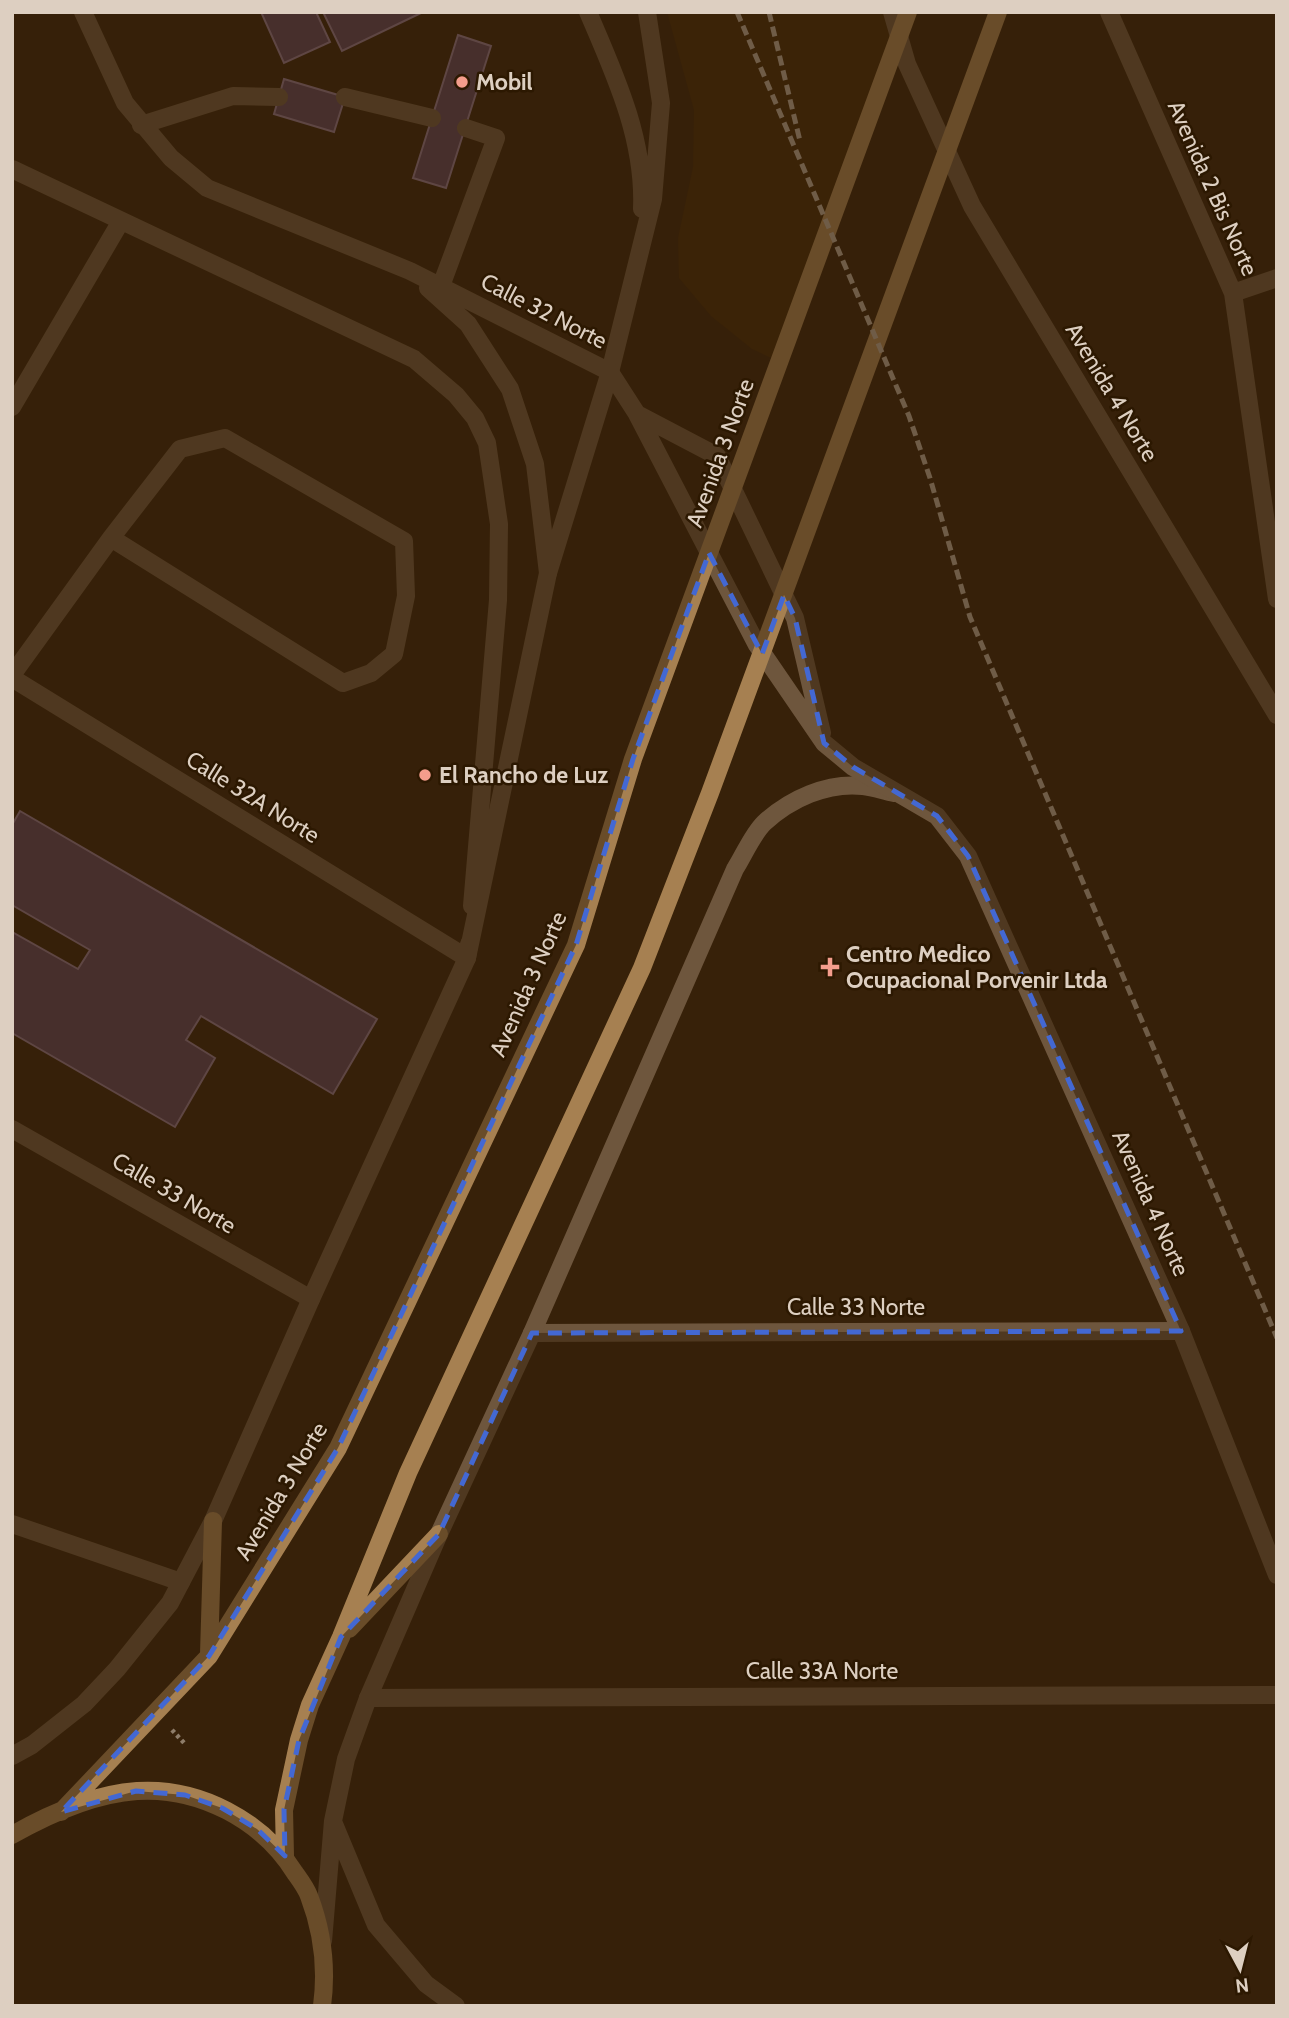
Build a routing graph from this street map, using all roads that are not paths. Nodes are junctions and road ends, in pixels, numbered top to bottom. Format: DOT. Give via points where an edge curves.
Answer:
graph roads {
  1 [pos="83,12"];
  2 [pos="588,12"];
  3 [pos="647,12"];
  4 [pos="892,12"];
  5 [pos="908,12"];
  6 [pos="998,12"];
  7 [pos="1109,12"];
  8 [pos="279,97"];
  9 [pos="345,97"];
  10 [pos="432,118"];
  11 [pos="141,125"];
  12 [pos="466,128"];
  13 [pos="12,169"];
  14 [pos="121,221"];
  15 [pos="640,256"];
  16 [pos="410,271"];
  17 [pos="1277,278"];
  18 [pos="440,286"];
  19 [pos="1233,293"];
  20 [pos="610,372"];
  21 [pos="12,407"];
  22 [pos="637,414"];
  23 [pos="111,538"];
  24 [pos="548,573"];
  25 [pos="1277,599"];
  26 [pos="12,677"];
  27 [pos="1277,715"];
  28 [pos="824,743"];
  29 [pos="905,796"];
  30 [pos="968,856"];
  31 [pos="467,958"];
  32 [pos="12,1130"];
  33 [pos="311,1299"];
  34 [pos="1181,1331"];
  35 [pos="532,1333"];
  36 [pos="212,1521"];
  37 [pos="12,1524"];
  38 [pos="439,1534"];
  39 [pos="1277,1575"];
  40 [pos="181,1582"];
  41 [pos="341,1637"];
  42 [pos="209,1656"];
  43 [pos="1277,1695"];
  44 [pos="368,1698"];
  45 [pos="12,1756"];
  46 [pos="61,1812"];
  47 [pos="333,1821"];
  48 [pos="12,1835"];
  49 [pos="285,1856"];
  50 [pos="322,1945"];
  51 [pos="322,2006"];
  52 [pos="456,2006"];
  1 -- 11 [label="street, Calle 32 Norte" via="125,103"];
  2 -- 15 [label="street" via="629,115 638,155 643,194"];
  3 -- 15 [label="street" via="661,103 653,199"];
  4 -- 27 [label="street, Avenida 4 Norte" via="908,64 972,206"];
  5 -- 42 [label="main road, Avenida 3 Norte" via="633,759 576,945 338,1448"];
  6 -- 41 [label="main road" via="642,968 408,1473"];
  7 -- 19 [label="street, Avenida 2 Bis Norte"];
  8 -- 11 [label="street" via="233,96"];
  9 -- 10 [label="street"];
  11 -- 16 [label="street, Calle 32 Norte" via="207,188"];
  12 -- 18 [label="street" via="496,138"];
  13 -- 14 [label="street"];
  14 -- 21 [label="street"];
  14 -- 31 [label="street" via="414,359 456,395 487,443 499,524 498,600"];
  15 -- 20 [label="street, Avenida 3 Norte"];
  16 -- 18 [label="street, Calle 32 Norte"];
  16 -- 24 [label="street" via="468,324 510,390 535,464"];
  17 -- 19 [label="street"];
  18 -- 20 [label="street, Calle 32 Norte"];
  19 -- 25 [label="street, Avenida 2 Bis Norte"];
  20 -- 22 [label="street, Calle 32 Norte"];
  20 -- 24 [label="street, Avenida 3 Norte"];
  22 -- 28 [label="street, Calle 32 Norte" via="757,645"];
  22 -- 28 [label="street" via="716,456 795,618"];
  23 -- 23 [label="street" via="343,683 370,673 394,654 406,596 404,541 225,438 180,449"];
  23 -- 26 [label="street"];
  24 -- 31 [label="street, Avenida 3 Norte"];
  26 -- 31 [label="street, Calle 32A Norte"];
  28 -- 29 [label="street, Calle 32 Norte" via="853,767"];
  29 -- 30 [label="street, Calle 32 Norte" via="937,816"];
  29 -- 35 [label="street" via="862,786 829,788 795,800 762,824 735,869"];
  30 -- 34 [label="street, Avenida 4 Norte"];
  31 -- 33 [label="street, Avenida 3 Norte"];
  32 -- 33 [label="street, Calle 33 Norte"];
  33 -- 36 [label="street, Avenida 3 Norte"];
  34 -- 35 [label="street, Calle 33 Norte"];
  34 -- 39 [label="street, Avenida 4 Norte"];
  35 -- 38 [label="street"];
  36 -- 40 [label="street, Avenida 3 Norte"];
  36 -- 42 [label="main road"];
  37 -- 40 [label="street"];
  38 -- 41 [label="main road"];
  38 -- 44 [label="street"];
  40 -- 45 [label="street, Avenida 3 Norte" via="170,1603 84,1704"];
  41 -- 49 [label="main road" via="299,1740 284,1810"];
  42 -- 46 [label="main road, Avenida 3 Norte"];
  43 -- 44 [label="street, Calle 33A Norte"];
  44 -- 47 [label="street" via="346,1759"];
  46 -- 48 [label="main road"];
  46 -- 49 [label="main road" via="93,1799 136,1791 185,1795 222,1808 257,1829"];
  47 -- 50 [label="street"];
  47 -- 52 [label="street" via="376,1925 426,1984"];
  49 -- 50 [label="main road" via="309,1894"];
  50 -- 51 [label="main road"];
}
